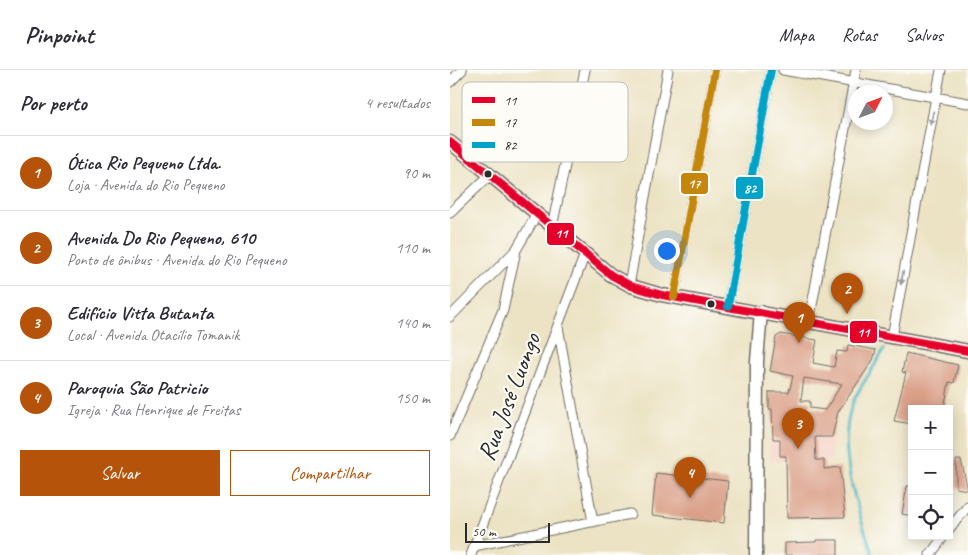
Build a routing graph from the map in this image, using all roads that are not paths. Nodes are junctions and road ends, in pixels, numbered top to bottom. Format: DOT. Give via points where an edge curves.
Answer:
graph roads {
  1 [pos="462,70"];
  2 [pos="668,70"];
  3 [pos="715,70"];
  4 [pos="771,70"];
  5 [pos="783,70"];
  6 [pos="856,70"];
  7 [pos="941,70"];
  8 [pos="450,82"];
  9 [pos="853,82"];
  10 [pos="936,98"];
  11 [pos="968,103"];
  12 [pos="450,142"];
  13 [pos="462,152"];
  14 [pos="474,162"];
  15 [pos="566,162"];
  16 [pos="490,175"];
  17 [pos="450,214"];
  18 [pos="537,214"];
  19 [pos="552,227"];
  20 [pos="516,250"];
  21 [pos="585,254"];
  22 [pos="629,284"];
  23 [pos="674,297"];
  24 [pos="728,306"];
  25 [pos="761,312"];
  26 [pos="450,318"];
  27 [pos="809,321"];
  28 [pos="558,327"];
  29 [pos="892,337"];
  30 [pos="968,351"];
  31 [pos="460,410"];
  32 [pos="450,419"];
  33 [pos="450,436"];
  34 [pos="968,506"];
  35 [pos="630,514"];
  36 [pos="593,522"];
  37 [pos="953,524"];
  38 [pos="941,540"];
  39 [pos="472,550"];
  40 [pos="756,555"];
  41 [pos="930,555"];
  1 -- 8 [label="street"];
  2 -- 22 [label="street"];
  3 -- 23 [label="street"];
  4 -- 24 [label="street"];
  5 -- 9 [label="street"];
  6 -- 9 [label="street"];
  7 -- 10 [label="street"];
  9 -- 10 [label="street"];
  9 -- 27 [label="street"];
  10 -- 11 [label="street"];
  10 -- 29 [label="street, one-way"];
  12 -- 13 [label="main road"];
  14 -- 16 [label="main road"];
  15 -- 19 [label="street"];
  16 -- 17 [label="street"];
  16 -- 18 [label="main road"];
  18 -- 19 [label="main road"];
  18 -- 20 [label="street"];
  19 -- 21 [label="main road"];
  20 -- 26 [label="street"];
  20 -- 31 [label="street" via="503,310"];
  21 -- 22 [label="main road"];
  21 -- 28 [label="street, Rua José Luongo"];
  22 -- 23 [label="main road"];
  23 -- 24 [label="main road"];
  24 -- 25 [label="main road"];
  25 -- 27 [label="main road"];
  25 -- 40 [label="main road" via="757,361"];
  27 -- 29 [label="main road"];
  28 -- 36 [label="street"];
  28 -- 39 [label="street, Rua José Luongo"];
  29 -- 30 [label="main road"];
  31 -- 32 [label="street"];
  31 -- 33 [label="street"];
  34 -- 37 [label="street"];
  35 -- 36 [label="street"];
  36 -- 39 [label="street"];
  38 -- 41 [label="street"];
}
